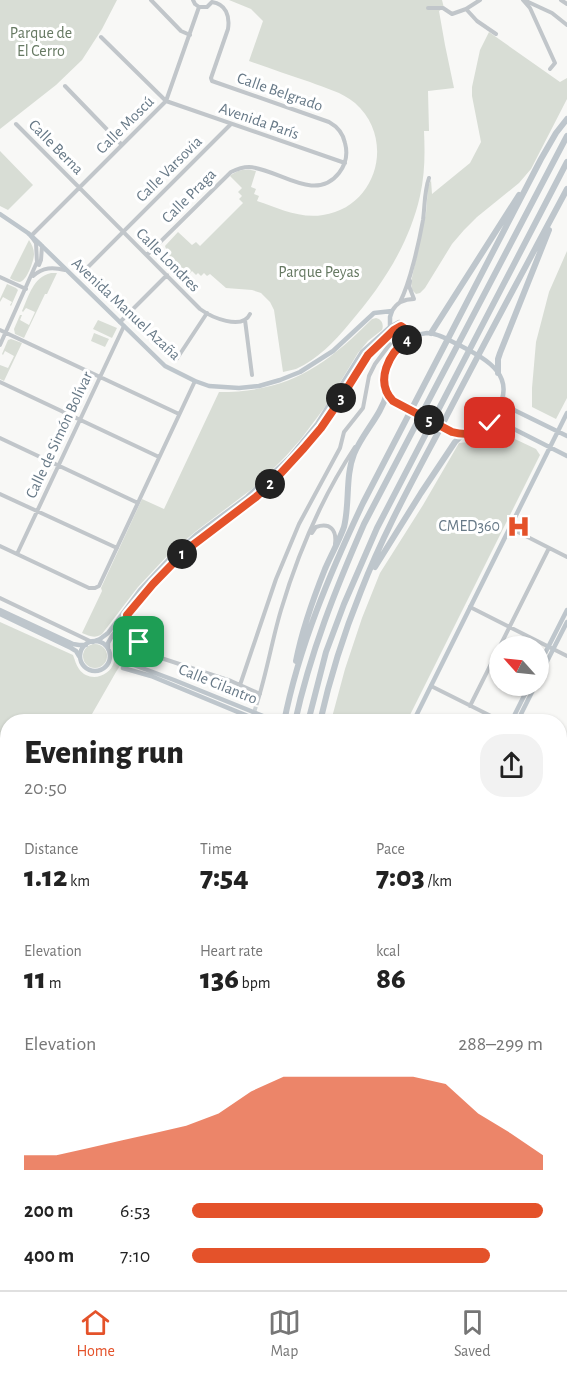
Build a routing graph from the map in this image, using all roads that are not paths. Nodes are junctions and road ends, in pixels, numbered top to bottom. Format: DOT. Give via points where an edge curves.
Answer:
graph roads {
  1 [pos="151,0"];
  2 [pos="193,0"];
  3 [pos="480,0"];
  4 [pos="523,0"];
  5 [pos="561,0"];
  6 [pos="212,1"];
  7 [pos="567,4"];
  8 [pos="199,7"];
  9 [pos="428,8"];
  10 [pos="466,9"];
  11 [pos="567,24"];
  12 [pos="496,34"];
  13 [pos="190,35"];
  14 [pos="101,37"];
  15 [pos="550,69"];
  16 [pos="65,86"];
  17 [pos="166,101"];
  18 [pos="567,119"];
  19 [pos="16,124"];
  20 [pos="231,124"];
  21 [pos="567,136"];
  22 [pos="122,145"];
  23 [pos="541,159"];
  24 [pos="567,162"];
  25 [pos="345,163"];
  26 [pos="429,178"];
  27 [pos="80,188"];
  28 [pos="567,190"];
  29 [pos="0,214"];
  30 [pos="123,232"];
  31 [pos="31,236"];
  32 [pos="41,245"];
  33 [pos="147,255"];
  34 [pos="54,258"];
  35 [pos="39,261"];
  36 [pos="412,266"];
  37 [pos="67,270"];
  38 [pos="85,270"];
  39 [pos="167,275"];
  40 [pos="0,277"];
  41 [pos="31,278"];
  42 [pos="26,289"];
  43 [pos="400,302"];
  44 [pos="392,311"];
  45 [pos="207,313"];
  46 [pos="250,314"];
  47 [pos="371,316"];
  48 [pos="245,321"];
  49 [pos="122,324"];
  50 [pos="390,325"];
  51 [pos="0,330"];
  52 [pos="6,332"];
  53 [pos="435,334"];
  54 [pos="417,335"];
  55 [pos="408,339"];
  56 [pos="390,344"];
  57 [pos="0,345"];
  58 [pos="176,360"];
  59 [pos="498,373"];
  60 [pos="252,375"];
  61 [pos="100,377"];
  62 [pos="195,381"];
  63 [pos="0,382"];
  64 [pos="387,393"];
  65 [pos="503,397"];
  66 [pos="567,413"];
  67 [pos="179,414"];
  68 [pos="80,420"];
  69 [pos="490,423"];
  70 [pos="366,432"];
  71 [pos="558,432"];
  72 [pos="462,435"];
  73 [pos="567,436"];
  74 [pos="0,438"];
  75 [pos="550,448"];
  76 [pos="567,456"];
  77 [pos="159,457"];
  78 [pos="58,465"];
  79 [pos="0,494"];
  80 [pos="138,502"];
  81 [pos="37,511"];
  82 [pos="510,528"];
  83 [pos="0,546"];
  84 [pos="117,548"];
  85 [pos="549,548"];
  86 [pos="303,549"];
  87 [pos="17,554"];
  88 [pos="331,556"];
  89 [pos="567,557"];
  90 [pos="0,598"];
  91 [pos="469,607"];
  92 [pos="567,610"];
  93 [pos="0,612"];
  94 [pos="127,615"];
  95 [pos="350,619"];
  96 [pos="567,622"];
  97 [pos="509,627"];
  98 [pos="92,642"];
  99 [pos="86,645"];
  100 [pos="551,648"];
  101 [pos="108,649"];
  102 [pos="549,651"];
  103 [pos="549,653"];
  104 [pos="567,656"];
  105 [pos="80,657"];
  106 [pos="240,685"];
  107 [pos="431,686"];
  108 [pos="292,689"];
  109 [pos="260,694"];
  110 [pos="524,696"];
  111 [pos="530,696"];
  112 [pos="258,703"];
  113 [pos="470,705"];
  114 [pos="243,714"];
  115 [pos="259,714"];
  116 [pos="286,714"];
  117 [pos="297,714"];
  118 [pos="310,714"];
  119 [pos="322,714"];
  120 [pos="417,714"];
  121 [pos="487,714"];
  122 [pos="515,714"];
  123 [pos="521,714"];
  1 -- 13 [label="street"];
  2 -- 8 [label="street"];
  3 -- 10 [label="street"];
  4 -- 11 [label="street"];
  4 -- 15 [label="street" via="555,63"];
  5 -- 7 [label="street"];
  6 -- 8 [label="street" via="207,7"];
  6 -- 25 [label="street, Calle Belgrado" via="225,9 229,21 212,81 334,125 342,134 347,151"];
  8 -- 13 [label="street, Calle Moscú"];
  9 -- 10 [label="street" via="443,8 452,14"];
  10 -- 12 [label="street"];
  13 -- 17 [label="street, Calle Moscú"];
  14 -- 17 [label="street"];
  16 -- 22 [label="street"];
  17 -- 20 [label="street, Avenida París"];
  17 -- 22 [label="street, Calle Moscú"];
  18 -- 23 [label="highway"];
  19 -- 27 [label="street, Calle Berna"];
  20 -- 25 [label="street, Avenida París"];
  20 -- 30 [label="street, Calle Varsovia"];
  21 -- 117 [label="highway" via="364,524 337,585"];
  22 -- 27 [label="street, Calle Moscú"];
  23 -- 53 [label="highway"];
  23 -- 108 [label="highway" via="358,513 311,624"];
  24 -- 118 [label="highway" via="376,528 326,652"];
  25 -- 33 [label="street, Calle Praga" via="334,178 315,186 255,168 231,172"];
  26 -- 36 [label="street"];
  27 -- 30 [label="street, Calle Londres"];
  27 -- 31 [label="street, Calle Moscú"];
  28 -- 59 [label="highway" via="503,344"];
  28 -- 95 [label="highway" via="397,510"];
  29 -- 31 [label="main road, Avenida Manuel Azaña"];
  30 -- 33 [label="street, Calle Londres"];
  30 -- 38 [label="street, Calle Varsovia"];
  31 -- 32 [label="main road, Avenida Manuel Azaña"];
  31 -- 35 [label="street"];
  32 -- 34 [label="main road, Avenida Manuel Azaña"];
  32 -- 35 [label="street"];
  33 -- 39 [label="street, Calle Londres"];
  34 -- 35 [label="street"];
  34 -- 37 [label="main road, Avenida Manuel Azaña"];
  35 -- 41 [label="street"];
  36 -- 43 [label="street"];
  36 -- 43 [label="street" via="409,286 414,299"];
  37 -- 41 [label="street" via="46,268"];
  37 -- 49 [label="main road, Avenida Manuel Azaña"];
  39 -- 45 [label="street, Calle Londres"];
  39 -- 49 [label="street, Calle de Simón Bolívar"];
  40 -- 42 [label="street"];
  41 -- 42 [label="street"];
  42 -- 52 [label="street"];
  43 -- 44 [label="street"];
  44 -- 47 [label="main road"];
  44 -- 50 [label="main road"];
  45 -- 48 [label="street, Calle Londres" via="222,320"];
  45 -- 58 [label="street"];
  46 -- 48 [label="street"];
  47 -- 50 [label="main road" via="381,315"];
  47 -- 62 [label="main road, Avenida Manuel Azaña" via="333,351 280,380 229,388"];
  48 -- 60 [label="street"];
  49 -- 61 [label="street, Calle de Simón Bolívar"];
  49 -- 62 [label="main road, Avenida Manuel Azaña" via="165,366"];
  50 -- 54 [label="main road" via="403,323"];
  50 -- 98 [label="main road" via="362,352 317,424 289,458 168,560 108,633"];
  51 -- 52 [label="street"];
  52 -- 57 [label="street"];
  52 -- 61 [label="street"];
  53 -- 54 [label="main road"];
  53 -- 59 [label="main road" via="484,358"];
  54 -- 55 [label="main road"];
  55 -- 64 [label="main road" via="388,363 384,381"];
  55 -- 94 [label="main road" via="401,326 376,346 327,419 294,459 256,497 185,551"];
  56 -- 106 [label="street" via="369,376 363,408 344,432 340,448 299,524"];
  59 -- 65 [label="main road"];
  61 -- 67 [label="street"];
  61 -- 68 [label="street, Calle de Simón Bolívar"];
  62 -- 67 [label="street"];
  63 -- 68 [label="street"];
  64 -- 70 [label="highway" via="383,408"];
  64 -- 72 [label="main road" via="404,408"];
  65 -- 69 [label="main road"];
  65 -- 71 [label="main road" via="516,411"];
  66 -- 71 [label="main road"];
  67 -- 77 [label="street"];
  68 -- 77 [label="street"];
  68 -- 78 [label="street, Calle de Simón Bolívar"];
  69 -- 72 [label="main road" via="480,431"];
  69 -- 75 [label="main road" via="502,423"];
  70 -- 86 [label="street" via="328,493"];
  70 -- 88 [label="highway" via="352,460 346,518"];
  71 -- 73 [label="main road"];
  71 -- 75 [label="main road"];
  72 -- 95 [label="highway" via="393,536"];
  74 -- 78 [label="street"];
  75 -- 76 [label="main road"];
  75 -- 82 [label="main road"];
  77 -- 80 [label="street"];
  78 -- 80 [label="street"];
  78 -- 81 [label="street, Calle de Simón Bolívar"];
  79 -- 81 [label="street"];
  80 -- 84 [label="street"];
  81 -- 84 [label="street"];
  81 -- 87 [label="street, Calle de Simón Bolívar"];
  82 -- 85 [label="street"];
  82 -- 91 [label="main road"];
  83 -- 87 [label="street"];
  84 -- 87 [label="street" via="95,588"];
  85 -- 89 [label="street"];
  85 -- 97 [label="street"];
  86 -- 88 [label="street" via="316,527 323,525 336,535"];
  86 -- 109 [label="street" via="281,610"];
  88 -- 108 [label="highway" via="305,624"];
  90 -- 98 [label="street"];
  91 -- 97 [label="street"];
  91 -- 107 [label="main road"];
  92 -- 100 [label="main road"];
  93 -- 99 [label="main road" via="73,644"];
  93 -- 105 [label="main road" via="71,648"];
  94 -- 101 [label="main road" via="110,639"];
  94 -- 106 [label="street" via="145,650"];
  95 -- 119 [label="highway"];
  96 -- 100 [label="main road"];
  97 -- 100 [label="street"];
  97 -- 113 [label="street"];
  98 -- 99 [label="main road"];
  98 -- 101 [label="main road"];
  99 -- 105 [label="main road"];
  100 -- 102 [label="main road"];
  100 -- 103 [label="main road"];
  100 -- 104 [label="street"];
  101 -- 105 [label="main road" via="108,662 99,671 86,668"];
  106 -- 109 [label="street"];
  107 -- 113 [label="street"];
  107 -- 120 [label="main road"];
  108 -- 116 [label="highway"];
  109 -- 112 [label="street"];
  110 -- 122 [label="main road"];
  111 -- 123 [label="main road"];
  113 -- 121 [label="street"];
  114 -- 115 [label="main road, Calle Cilantro" via="123,668 126,663 149,670"];
}
